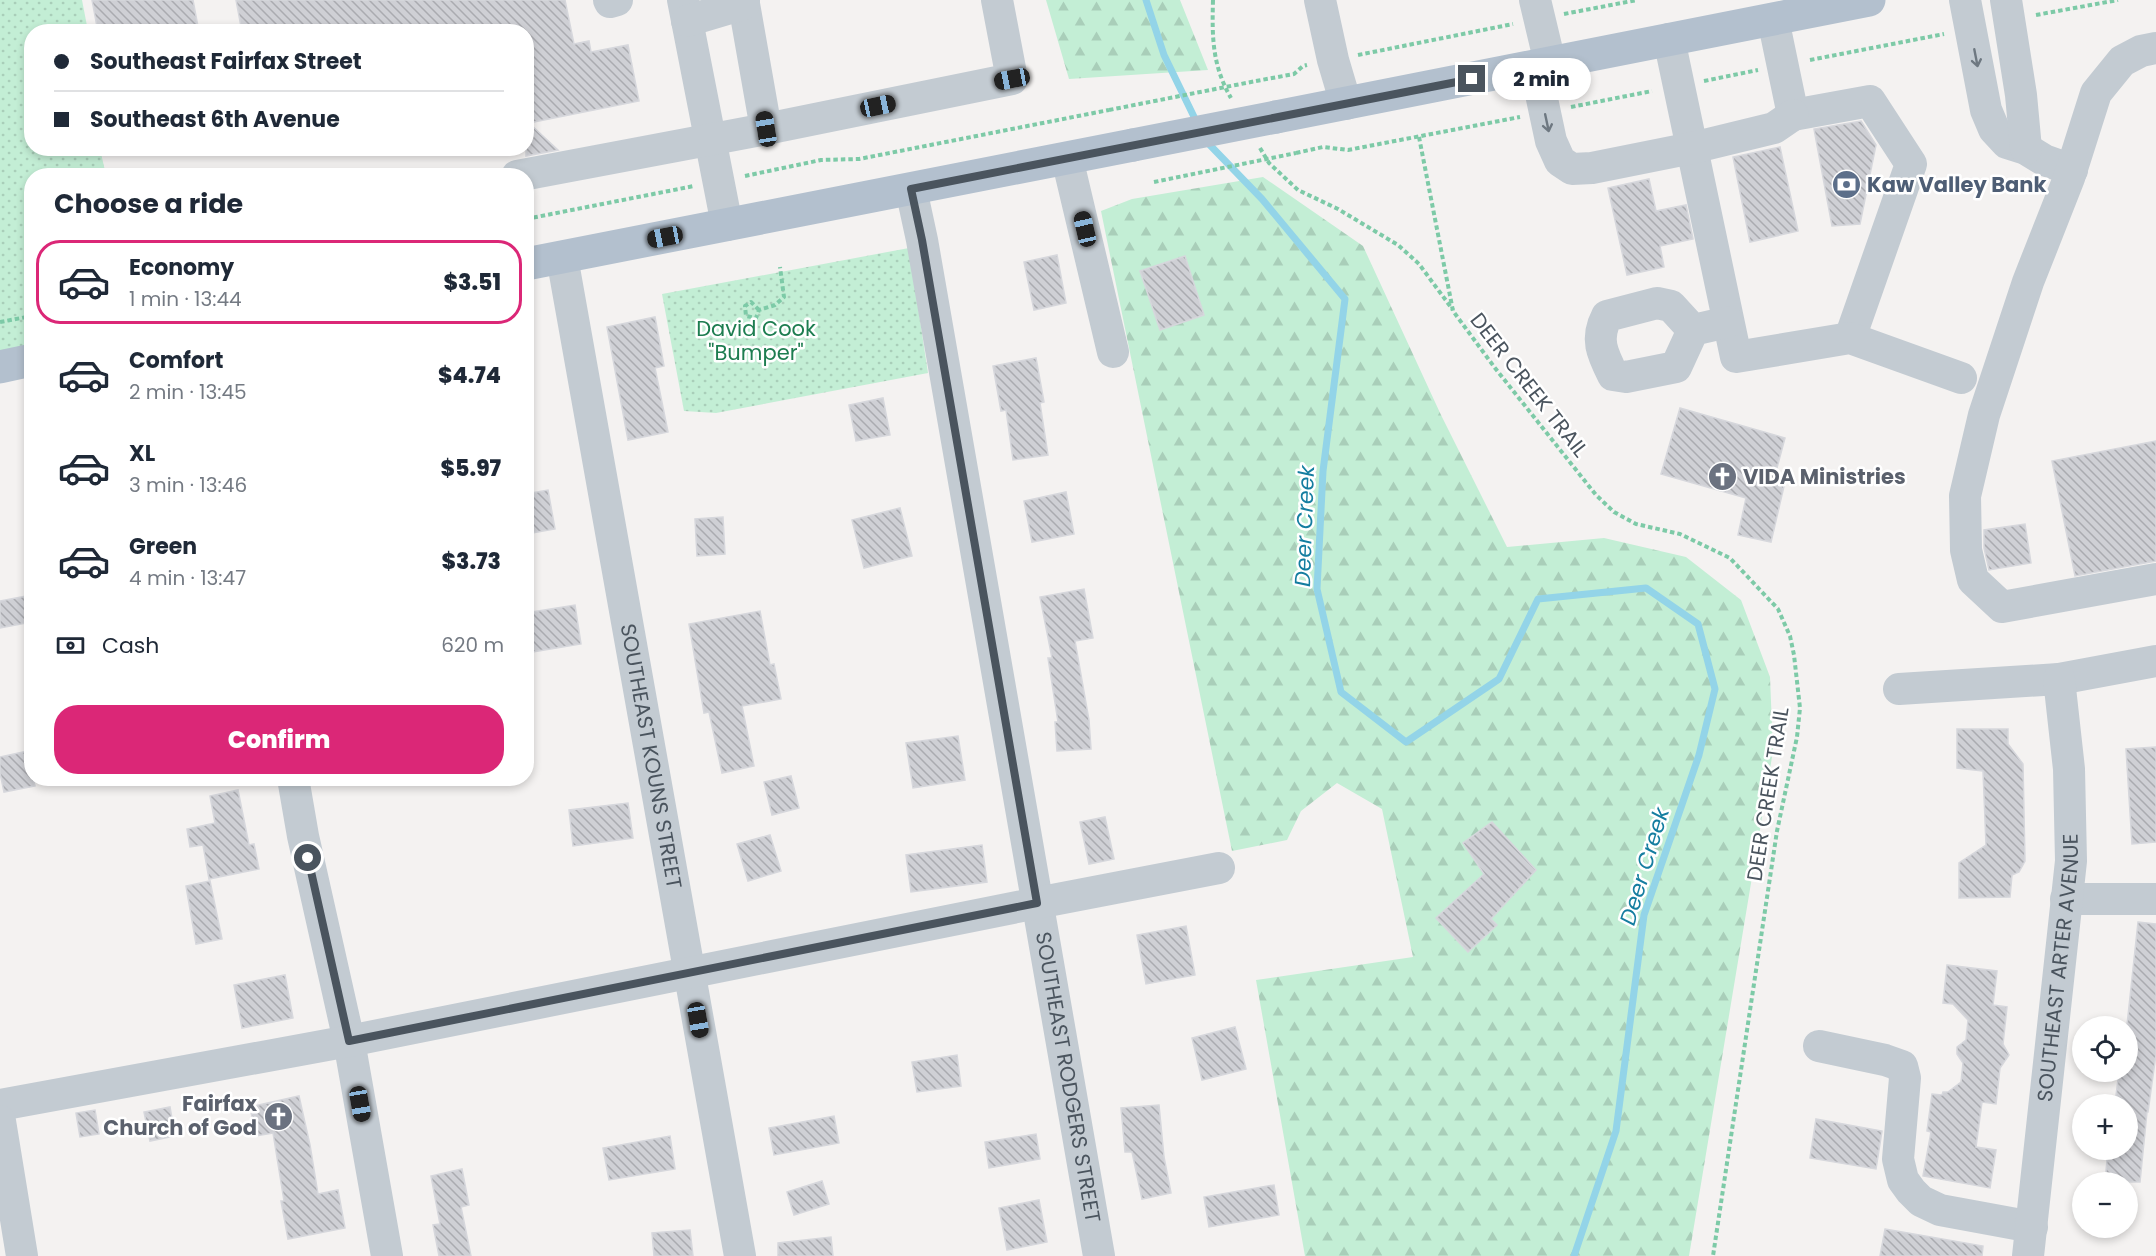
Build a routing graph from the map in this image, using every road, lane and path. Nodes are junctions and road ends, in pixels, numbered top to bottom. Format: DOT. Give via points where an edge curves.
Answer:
graph roads {
  1 [pos="609,0"];
  2 [pos="618,0"];
  3 [pos="997,0"];
  4 [pos="1213,0"];
  5 [pos="1320,0"];
  6 [pos="1637,0"];
  7 [pos="1869,0"];
  8 [pos="1965,0"];
  9 [pos="2006,0"];
  10 [pos="744,2"];
  11 [pos="1820,5"];
  12 [pos="685,10"];
  13 [pos="1537,10"];
  14 [pos="1773,19"];
  15 [pos="1669,39"];
  16 [pos="2156,48"];
  17 [pos="1333,60"];
  18 [pos="1542,65"];
  19 [pos="1346,104"];
  20 [pos="1237,108"];
  21 [pos="1793,115"];
  22 [pos="766,129"];
  23 [pos="1419,137"];
  24 [pos="710,138"];
  25 [pos="1258,145"];
  26 [pos="1692,148"];
  27 [pos="2026,149"];
  28 [pos="1296,153"];
  29 [pos="1067,158"];
  30 [pos="2072,170"];
  31 [pos="534,173"];
  32 [pos="718,182"];
  33 [pos="1154,182"];
  34 [pos="911,189"];
  35 [pos="534,217"];
  36 [pos="727,225"];
  37 [pos="562,257"];
  38 [pos="534,262"];
  39 [pos="780,267"];
  40 [pos="759,310"];
  41 [pos="1453,311"];
  42 [pos="24,318"];
  43 [pos="1728,321"];
  44 [pos="0,322"];
  45 [pos="1693,330"];
  46 [pos="1850,338"];
  47 [pos="1113,352"];
  48 [pos="24,362"];
  49 [pos="0,367"];
  50 [pos="1961,378"];
  51 [pos="2156,579"];
  52 [pos="2156,661"];
  53 [pos="2059,679"];
  54 [pos="1899,689"];
  55 [pos="294,786"];
  56 [pos="1219,868"];
  57 [pos="2066,899"];
  58 [pos="2156,899"];
  59 [pos="1037,903"];
  60 [pos="689,973"];
  61 [pos="349,1041"];
  62 [pos="1819,1046"];
  63 [pos="0,1105"];
  64 [pos="0,1121"];
  65 [pos="2030,1242"];
  66 [pos="22,1256"];
  67 [pos="387,1256"];
  68 [pos="740,1256"];
  69 [pos="1099,1256"];
  70 [pos="1713,1256"];
  1 -- 2 [label="street"];
  3 -- 22 [label="street" via="1012,79"];
  4 -- 20 [label="path" via="1212,45 1221,80"];
  5 -- 17 [label="street"];
  6 -- 13 [label="path"];
  7 -- 11 [label="main road"];
  8 -- 27 [label="street, one-way" via="1986,110 1994,129 2007,142"];
  9 -- 27 [label="street"];
  10 -- 12 [label="street"];
  10 -- 22 [label="street"];
  11 -- 14 [label="main road"];
  12 -- 24 [label="street"];
  13 -- 17 [label="path"];
  13 -- 18 [label="street"];
  14 -- 15 [label="main road"];
  14 -- 21 [label="street"];
  15 -- 18 [label="main road"];
  15 -- 26 [label="street"];
  16 -- 30 [label="street" via="2122,61 2096,93"];
  17 -- 19 [label="street"];
  17 -- 32 [label="path, bridge" via="1303,66 1294,74 859,159 821,160"];
  18 -- 19 [label="main road"];
  18 -- 26 [label="street, one-way" via="1551,141 1560,161 1572,169"];
  19 -- 29 [label="main road, bridge"];
  21 -- 26 [label="street" via="1774,128"];
  21 -- 46 [label="street" via="1870,101 1911,164"];
  22 -- 24 [label="street"];
  23 -- 41 [label="path, DEER CREEK TRAIL"];
  24 -- 31 [label="street"];
  24 -- 32 [label="street"];
  25 -- 41 [label="path, DEER CREEK TRAIL" via="1269,163 1298,190 1398,245 1419,264"];
  26 -- 43 [label="street"];
  27 -- 30 [label="street"];
  28 -- 33 [label="path, bridge"];
  29 -- 34 [label="main road"];
  29 -- 47 [label="street"];
  30 -- 51 [label="street" via="2028,282 1984,415 1965,496 1966,550 1973,580 2002,607"];
  32 -- 35 [label="path"];
  32 -- 36 [label="street"];
  34 -- 36 [label="main road"];
  34 -- 59 [label="street, SOUTHEAST RODGERS STREET"];
  36 -- 37 [label="main road"];
  37 -- 38 [label="main road"];
  37 -- 60 [label="street, SOUTHEAST KOUNS STREET"];
  39 -- 40 [label="path" via="784,297"];
  41 -- 70 [label="path, DEER CREEK TRAIL" via="1596,495 1614,512 1636,524 1680,534 1730,558 1778,609 1791,636 1800,708 1797,736 1777,831"];
  42 -- 44 [label="path"];
  43 -- 45 [label="street"];
  43 -- 46 [label="street" via="1736,357"];
  46 -- 50 [label="street"];
  48 -- 49 [label="main road"];
  52 -- 53 [label="street"];
  53 -- 54 [label="street"];
  53 -- 57 [label="street, SOUTHEAST ARTER AVENUE" via="2071,815"];
  55 -- 61 [label="street"];
  56 -- 59 [label="street"];
  57 -- 58 [label="street"];
  57 -- 65 [label="street, SOUTHEAST ARTER AVENUE"];
  59 -- 60 [label="street"];
  59 -- 69 [label="street, SOUTHEAST RODGERS STREET"];
  60 -- 61 [label="street"];
  60 -- 68 [label="street, SOUTHEAST KOUNS STREET"];
  61 -- 63 [label="street"];
  61 -- 67 [label="street"];
  62 -- 65 [label="street" via="1902,1066 1905,1078 1898,1159 1903,1180 1921,1201"];
  64 -- 66 [label="street"];
}
